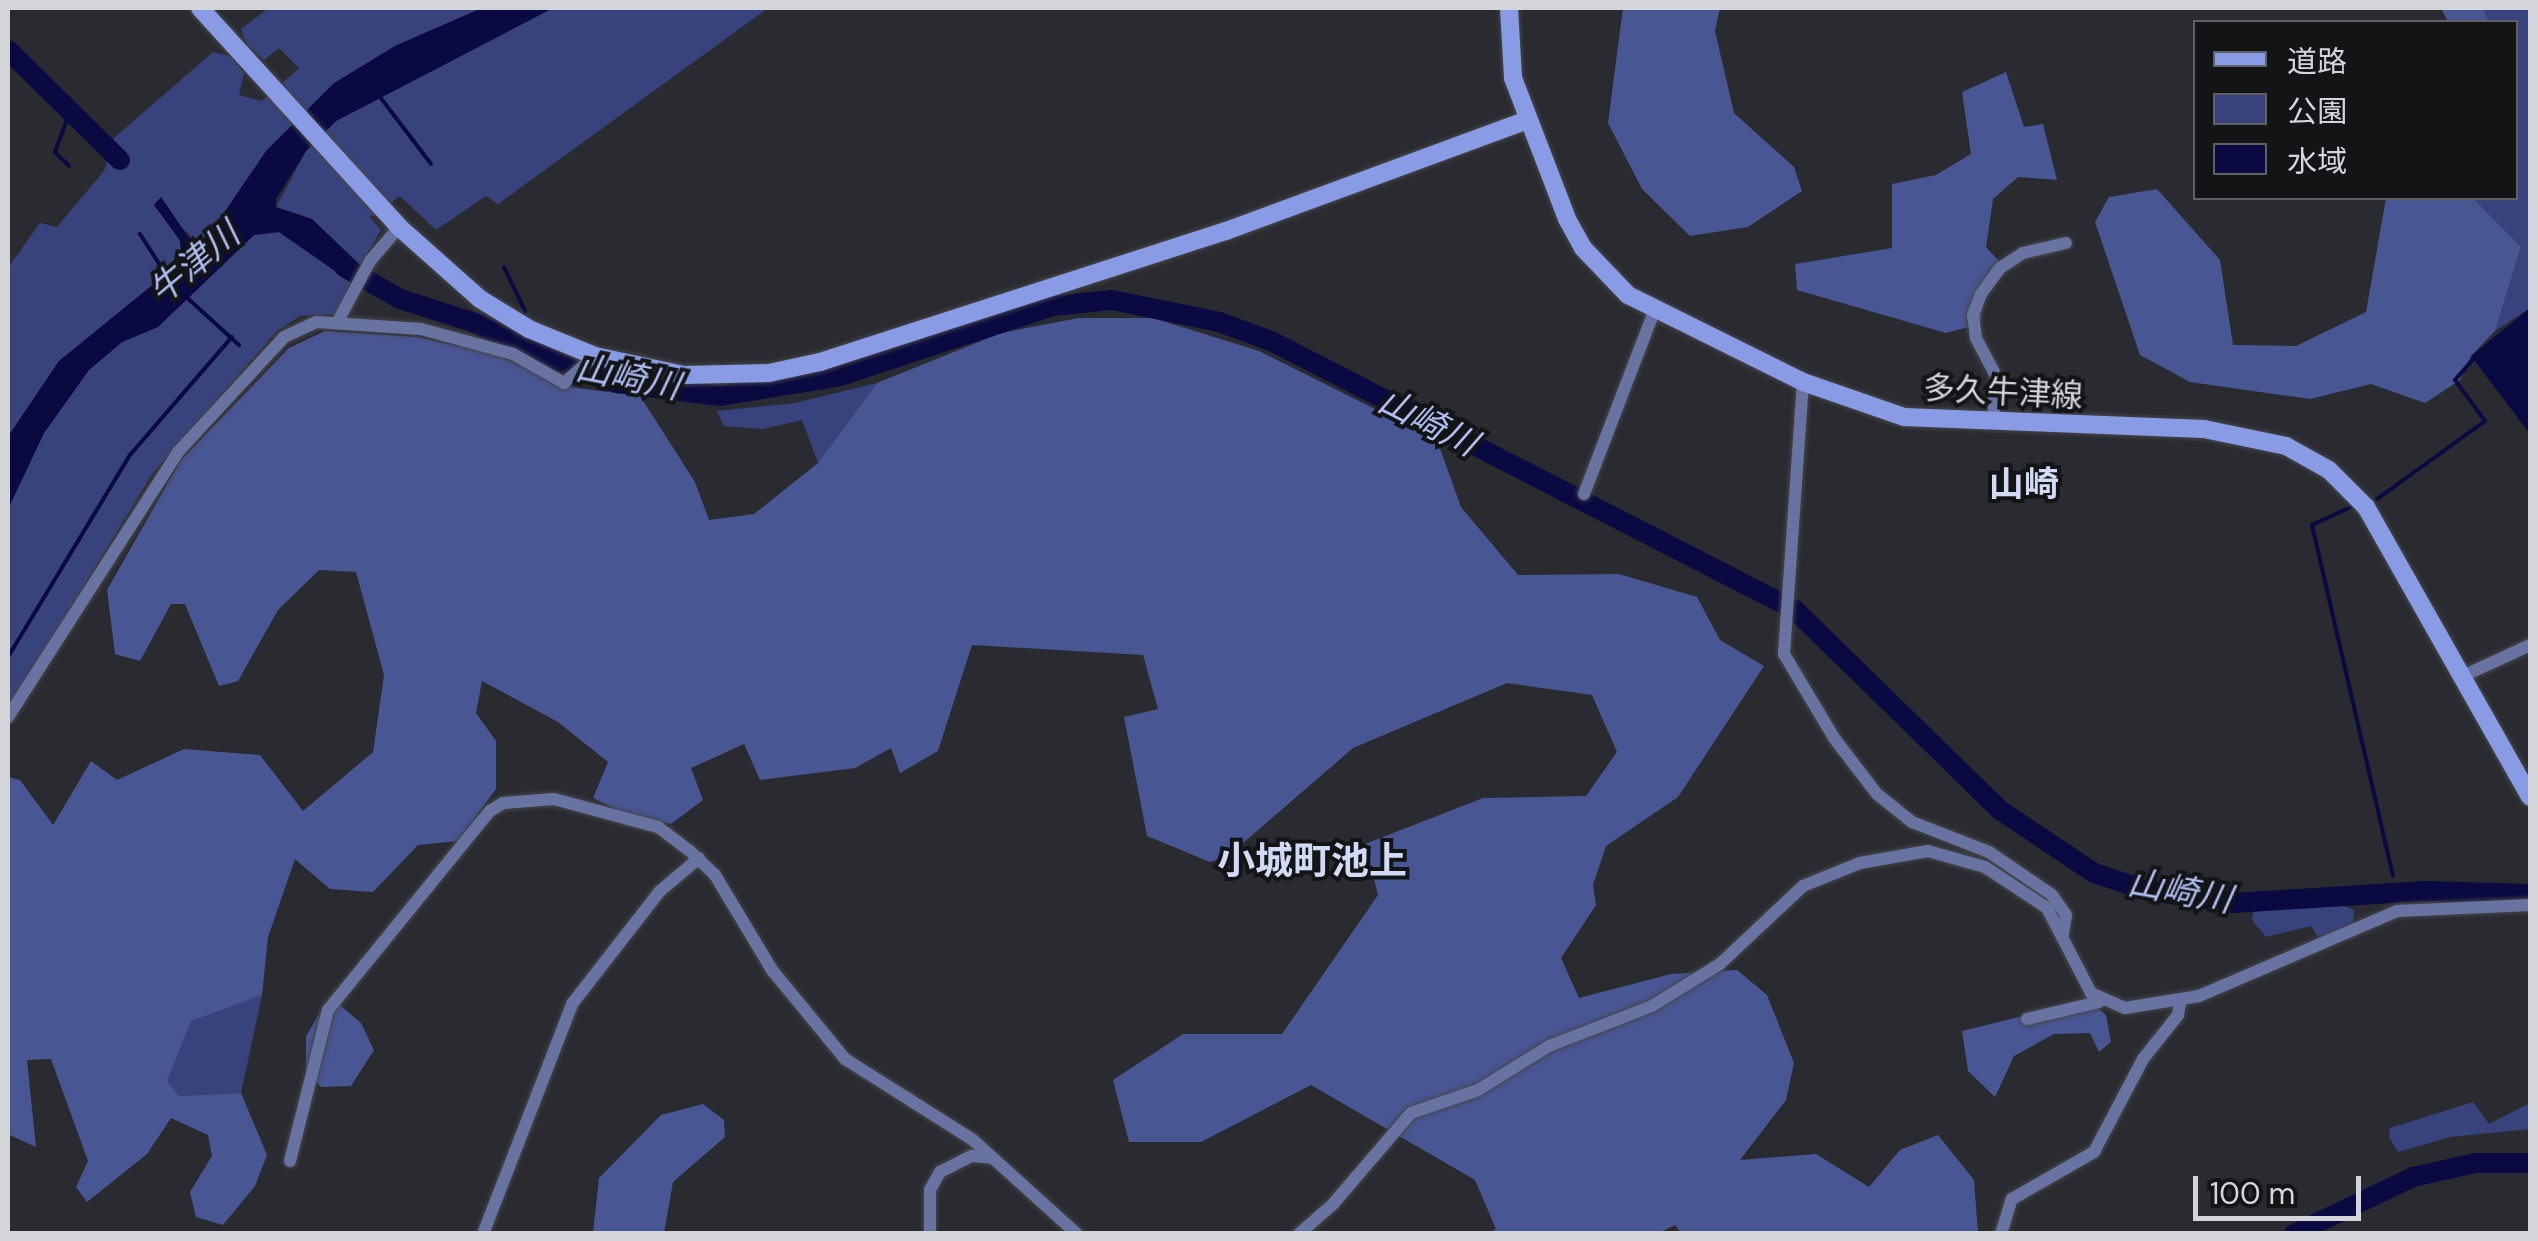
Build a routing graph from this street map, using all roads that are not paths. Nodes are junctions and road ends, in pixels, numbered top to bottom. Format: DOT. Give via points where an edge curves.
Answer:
graph roads {
  1 [pos="200,8"];
  2 [pos="1509,8"];
  3 [pos="1527,120"];
  4 [pos="400,227"];
  5 [pos="2066,243"];
  6 [pos="1654,312"];
  7 [pos="338,321"];
  8 [pos="592,361"];
  9 [pos="1803,382"];
  10 [pos="1993,423"];
  11 [pos="1584,494"];
  12 [pos="2530,645"];
  13 [pos="2463,676"];
  14 [pos="8,717"];
  15 [pos="2530,797"];
  16 [pos="699,858"];
  17 [pos="2530,905"];
  18 [pos="2064,934"];
  19 [pos="2099,1002"];
  20 [pos="2180,1002"];
  21 [pos="2027,1019"];
  22 [pos="993,1158"];
  23 [pos="290,1161"];
  24 [pos="482,1234"];
  25 [pos="930,1234"];
  26 [pos="1077,1234"];
  27 [pos="1299,1234"];
  28 [pos="2001,1234"];
  1 -- 4 [label="street"];
  2 -- 3 [label="street, 多久牛津線" via="1506,37"];
  3 -- 6 [label="street, 多久牛津線" via="1583,248 1603,273"];
  3 -- 8 [label="street" via="1207,237 820,362 769,372 684,375"];
  4 -- 7 [label="street" via="370,261"];
  4 -- 8 [label="street" via="480,299"];
  5 -- 10 [label="street" via="2023,254 2000,268 1981,294 1973,315 1976,338 1996,376"];
  6 -- 9 [label="street, 多久牛津線"];
  6 -- 11 [label="street"];
  7 -- 8 [label="street" via="471,340 564,383"];
  7 -- 14 [label="street" via="301,326 284,336 178,452"];
  9 -- 10 [label="street, 多久牛津線" via="1904,417"];
  9 -- 18 [label="street" via="1784,615 1788,662 1862,777 1899,814 1989,852 2052,895 2066,915"];
  10 -- 13 [label="street, 多久牛津線" via="2240,432 2300,454 2329,470 2366,507"];
  12 -- 13 [label="street"];
  13 -- 15 [label="street, 多久牛津線"];
  16 -- 22 [label="street" via="733,900 772,970 845,1059 938,1115"];
  16 -- 23 [label="street" via="658,827 572,802 536,799 490,811 328,1010"];
  16 -- 24 [label="street" via="660,891 572,1004"];
  17 -- 20 [label="street" via="2397,911 2294,960"];
  18 -- 19 [label="street"];
  18 -- 27 [label="street" via="2036,898 1966,858 1928,851 1842,868 1778,903 1720,964 1652,1006 1549,1046 1468,1095 1411,1113"];
  19 -- 20 [label="street" via="2125,1008"];
  19 -- 21 [label="street"];
  20 -- 28 [label="street" via="2094,1152 2012,1199"];
  22 -- 25 [label="street" via="972,1156 940,1172 930,1190"];
  22 -- 26 [label="street"];
}
